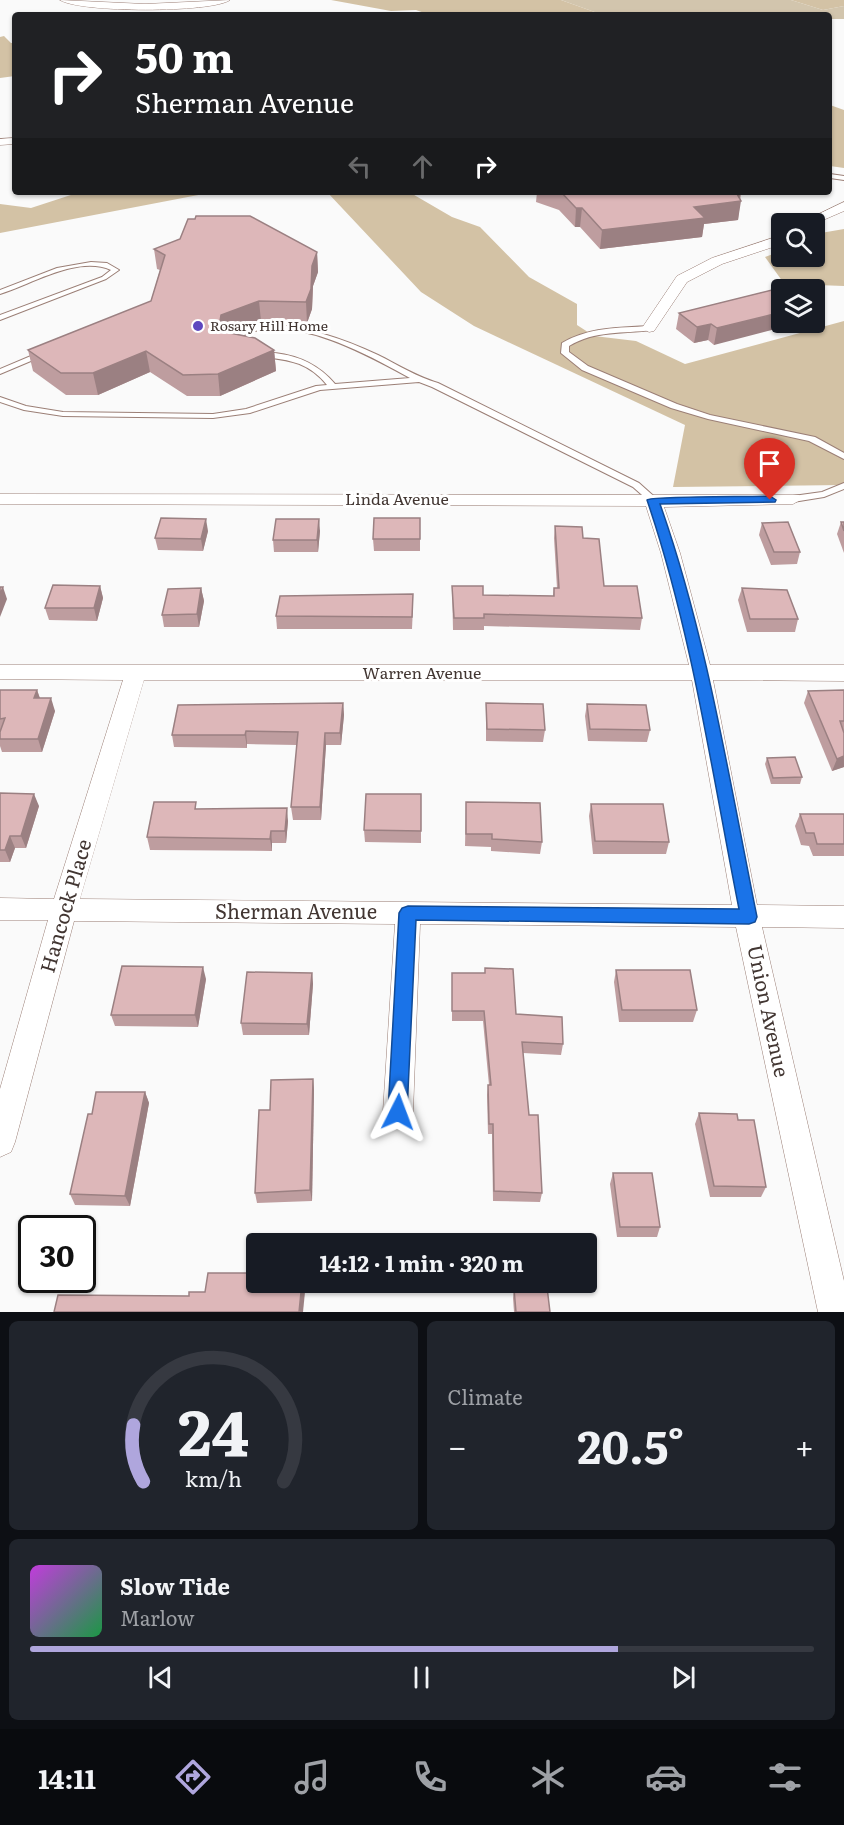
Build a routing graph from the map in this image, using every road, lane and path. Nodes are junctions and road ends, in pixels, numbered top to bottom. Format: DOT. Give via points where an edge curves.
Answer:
graph roads {
  1 [pos="64,0"];
  2 [pos="226,0"];
  3 [pos="844,206"];
  4 [pos="825,215"];
  5 [pos="771,243"];
  6 [pos="0,292"];
  7 [pos="0,318"];
  8 [pos="649,328"];
  9 [pos="234,350"];
  10 [pos="50,351"];
  11 [pos="252,354"];
  12 [pos="0,372"];
  13 [pos="419,380"];
  14 [pos="333,387"];
  15 [pos="0,399"];
  16 [pos="844,456"];
  17 [pos="844,486"];
  18 [pos="0,499"];
  19 [pos="793,499"];
  20 [pos="653,500"];
  21 [pos="0,672"];
  22 [pos="136,672"];
  23 [pos="844,673"];
  24 [pos="700,674"];
  25 [pos="0,909"];
  26 [pos="64,909"];
  27 [pos="408,913"];
  28 [pos="749,917"];
  29 [pos="844,917"];
  30 [pos="398,1112"];
  31 [pos="0,1142"];
  32 [pos="835,1312"];
  1 -- 2 [label="street" via="117,8"];
  3 -- 4 [label="street"];
  5 -- 8 [label="street" via="717,261 682,279"];
  6 -- 7 [label="lane" via="81,264 106,263 116,270"];
  8 -- 16 [label="lane" via="575,338 565,345 564,353 585,368 674,406 812,439"];
  9 -- 13 [label="lane" via="228,347 228,340 250,330 292,328 335,339"];
  10 -- 12 [label="lane"];
  11 -- 14 [label="lane" via="291,356 322,373"];
  13 -- 14 [label="lane"];
  13 -- 20 [label="lane" via="626,481"];
  14 -- 15 [label="lane" via="247,411 213,416 63,414 24,408"];
  17 -- 19 [label="lane"];
  18 -- 20 [label="street, Linda Avenue"];
  19 -- 20 [label="street, Linda Avenue"];
  20 -- 24 [label="street, Union Avenue" via="671,552"];
  21 -- 22 [label="street, Warren Avenue"];
  22 -- 24 [label="street, Warren Avenue"];
  22 -- 26 [label="street, Hancock Place"];
  23 -- 24 [label="street, Warren Avenue"];
  24 -- 28 [label="street, Union Avenue"];
  25 -- 26 [label="street, Sherman Avenue"];
  26 -- 27 [label="street, Sherman Avenue"];
  26 -- 31 [label="street, Hancock Place"];
  27 -- 28 [label="street, Sherman Avenue"];
  27 -- 30 [label="street"];
  28 -- 29 [label="street, Sherman Avenue"];
  28 -- 32 [label="street, Union Avenue"];
}
